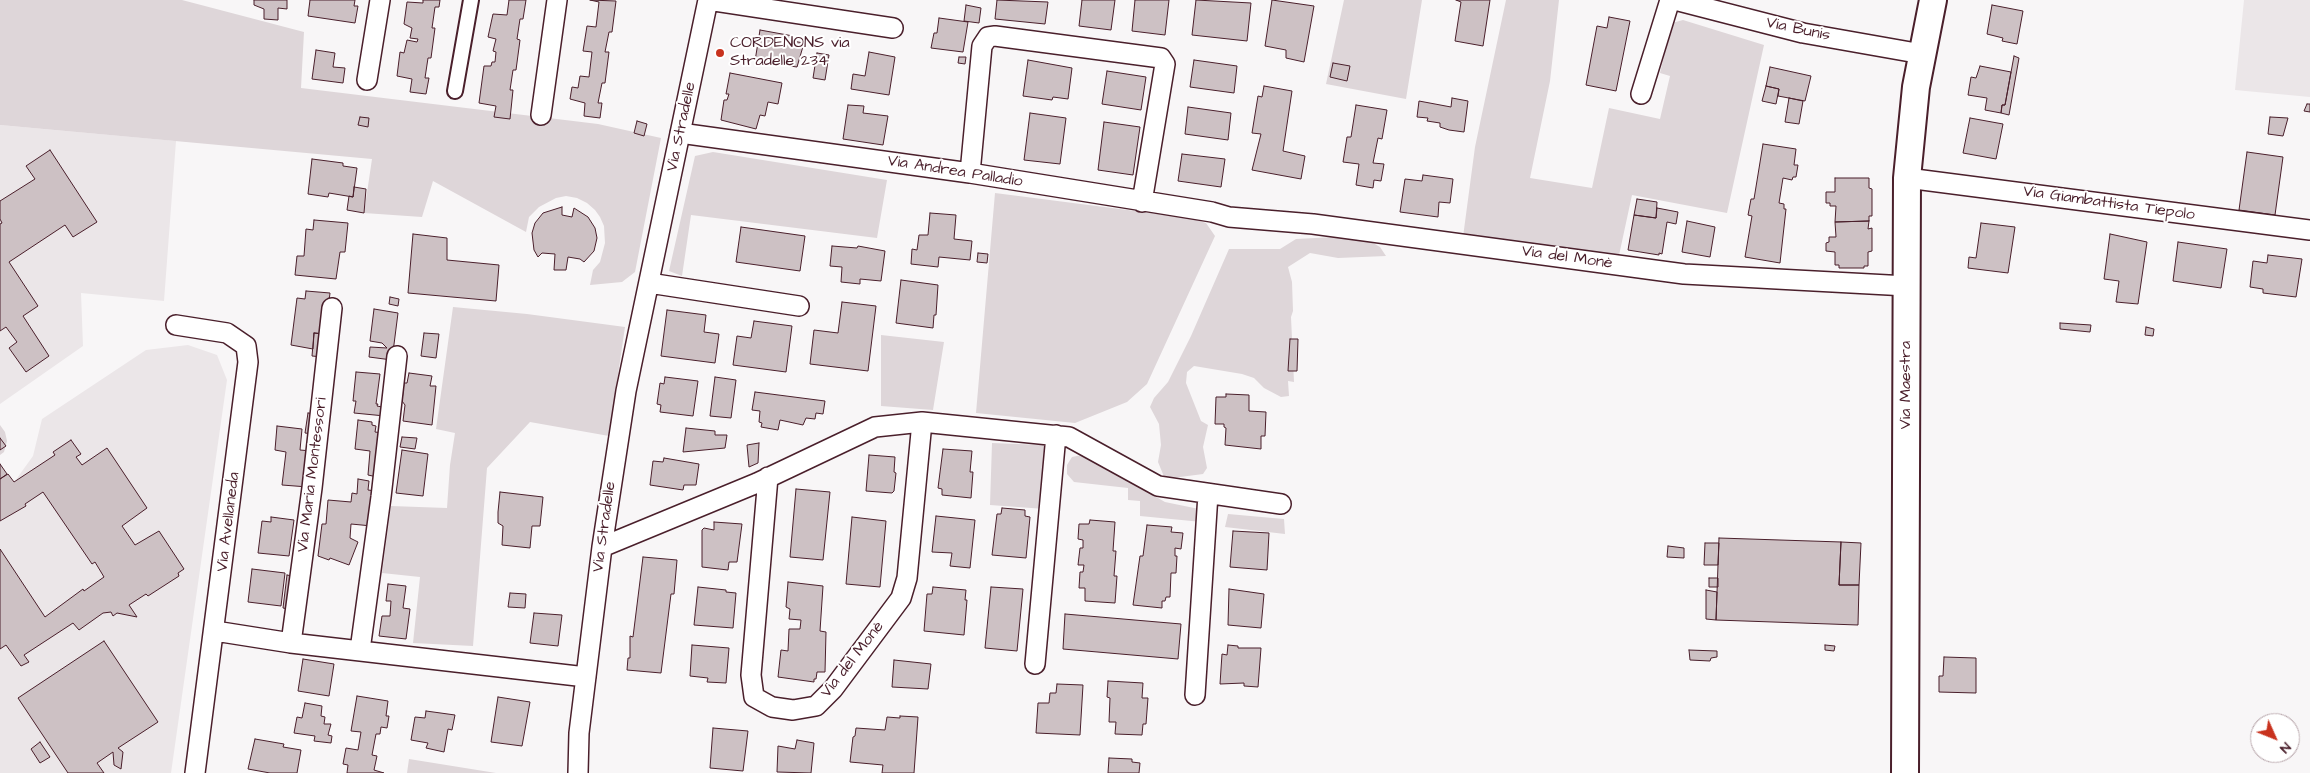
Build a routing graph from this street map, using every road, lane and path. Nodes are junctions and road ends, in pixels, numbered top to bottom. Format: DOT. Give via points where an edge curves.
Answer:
graph roads {
  1 [pos="380,0"];
  2 [pos="471,0"];
  3 [pos="557,0"];
  4 [pos="708,0"];
  5 [pos="1670,0"];
  6 [pos="1675,0"];
  7 [pos="1933,0"];
  8 [pos="893,28"];
  9 [pos="1922,54"];
  10 [pos="367,80"];
  11 [pos="455,91"];
  12 [pos="1640,94"];
  13 [pos="541,115"];
  14 [pos="680,133"];
  15 [pos="970,173"];
  16 [pos="1907,178"];
  17 [pos="1142,202"];
  18 [pos="1229,217"];
  19 [pos="2310,230"];
  20 [pos="649,282"];
  21 [pos="1906,286"];
  22 [pos="799,306"];
  23 [pos="332,308"];
  24 [pos="176,325"];
  25 [pos="398,356"];
  26 [pos="922,422"];
  27 [pos="1056,435"];
  28 [pos="768,477"];
  29 [pos="1208,494"];
  30 [pos="1281,504"];
  31 [pos="602,547"];
  32 [pos="215,631"];
  33 [pos="290,643"];
  34 [pos="360,650"];
  35 [pos="1035,664"];
  36 [pos="586,677"];
  37 [pos="1195,695"];
  38 [pos="196,773"];
  39 [pos="578,773"];
  40 [pos="1905,773"];
  1 -- 10 [label="street"];
  2 -- 11 [label="street"];
  3 -- 13 [label="street"];
  4 -- 8 [label="street, Via Stradelle"];
  4 -- 14 [label="street, Via Stradelle"];
  5 -- 12 [label="street"];
  6 -- 9 [label="street, Via Bunis" via="1803,32"];
  7 -- 9 [label="main road, Via Maestra"];
  9 -- 16 [label="main road, Via Maestra" via="1910,130"];
  14 -- 15 [label="street, Via Andrea Palladio"];
  14 -- 20 [label="street, Via Stradelle"];
  15 -- 17 [label="street, Via Andrea Palladio"];
  15 -- 17 [label="street" via="982,46 988,37 1160,58 1164,64"];
  16 -- 19 [label="street, Via Giambattista Tiepolo"];
  16 -- 21 [label="main road, Via Maestra"];
  17 -- 18 [label="street, Via Andrea Palladio"];
  18 -- 21 [label="street, Via del Monè" via="1313,224 1684,274"];
  20 -- 22 [label="street"];
  20 -- 31 [label="street, Via Stradelle" via="626,391"];
  21 -- 40 [label="main road, Via Maestra"];
  23 -- 33 [label="street, Via Maria Montessori" via="312,488"];
  24 -- 32 [label="street, Via Avellaneda" via="227,333 246,346 248,362"];
  25 -- 34 [label="street"];
  26 -- 27 [label="street"];
  26 -- 28 [label="street" via="875,427"];
  26 -- 28 [label="street, Via del Monè" via="907,578 901,598 833,689 816,706 793,710 772,707 754,697 751,675"];
  27 -- 29 [label="street" via="1068,437 1158,486"];
  27 -- 35 [label="street"];
  28 -- 31 [label="street"];
  29 -- 30 [label="street"];
  29 -- 37 [label="street"];
  31 -- 36 [label="street, Via Stradelle"];
  32 -- 33 [label="street"];
  32 -- 38 [label="street, Via Avellaneda"];
  33 -- 34 [label="street"];
  34 -- 36 [label="street"];
  36 -- 39 [label="street, Via Stradelle"];
}
